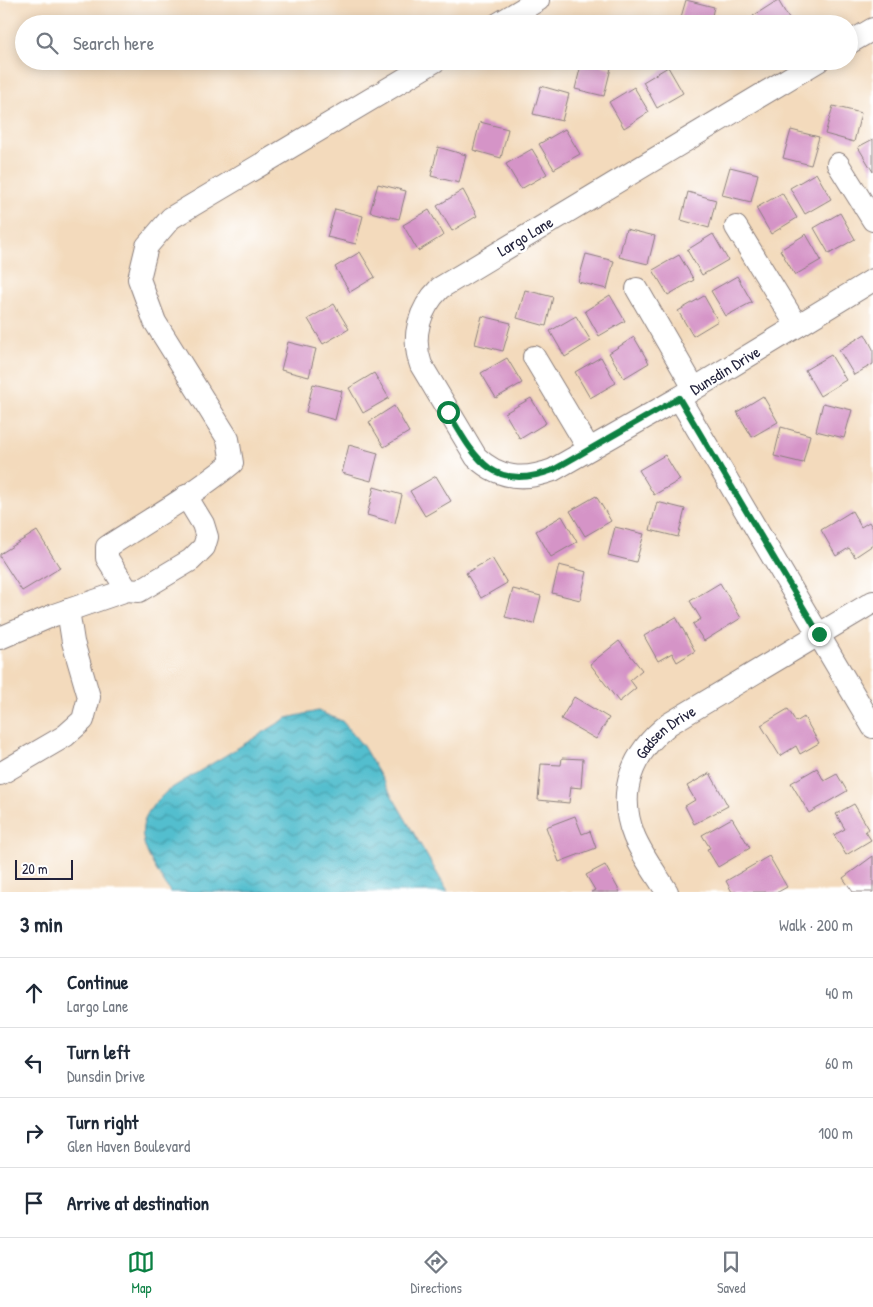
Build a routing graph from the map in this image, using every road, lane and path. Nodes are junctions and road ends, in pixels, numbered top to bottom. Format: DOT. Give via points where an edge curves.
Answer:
graph roads {
  1 [pos="538,0"];
  2 [pos="513,15"];
  3 [pos="873,29"];
  4 [pos="858,38"];
  5 [pos="420,70"];
  6 [pos="803,70"];
  7 [pos="838,164"];
  8 [pos="873,220"];
  9 [pos="736,227"];
  10 [pos="873,280"];
  11 [pos="637,289"];
  12 [pos="797,326"];
  13 [pos="534,356"];
  14 [pos="686,393"];
  15 [pos="589,449"];
  16 [pos="519,477"];
  17 [pos="186,496"];
  18 [pos="127,590"];
  19 [pos="873,602"];
  20 [pos="68,610"];
  21 [pos="819,634"];
  22 [pos="0,638"];
  23 [pos="873,727"];
  24 [pos="0,774"];
  25 [pos="667,892"];
  1 -- 2 [label="street"];
  3 -- 4 [label="street"];
  5 -- 17 [label="street" via="171,218 147,246 139,279 155,322 228,439 232,463"];
  6 -- 16 [label="street, Largo Lane" via="457,277 431,297 417,330 417,353 421,365 476,457 494,471"];
  7 -- 8 [label="street"];
  9 -- 12 [label="street"];
  10 -- 12 [label="street, Dunsdin Drive"];
  11 -- 14 [label="street"];
  12 -- 14 [label="street, Dunsdin Drive"];
  13 -- 15 [label="street"];
  14 -- 15 [label="street, Dunsdin Drive"];
  14 -- 21 [label="street"];
  15 -- 16 [label="street, Dunsdin Drive" via="553,470 537,476"];
  17 -- 18 [label="street" via="107,547 107,558"];
  17 -- 18 [label="street" via="203,524 207,537 204,547 191,560 139,591"];
  18 -- 20 [label="street"];
  19 -- 21 [label="street, Gadsen Drive"];
  20 -- 22 [label="street"];
  20 -- 24 [label="street" via="73,642 89,697 83,720 65,736"];
  21 -- 23 [label="street"];
  21 -- 25 [label="street, Gadsen Drive" via="669,724 645,747 636,762 628,785 629,819 638,843"];
}
